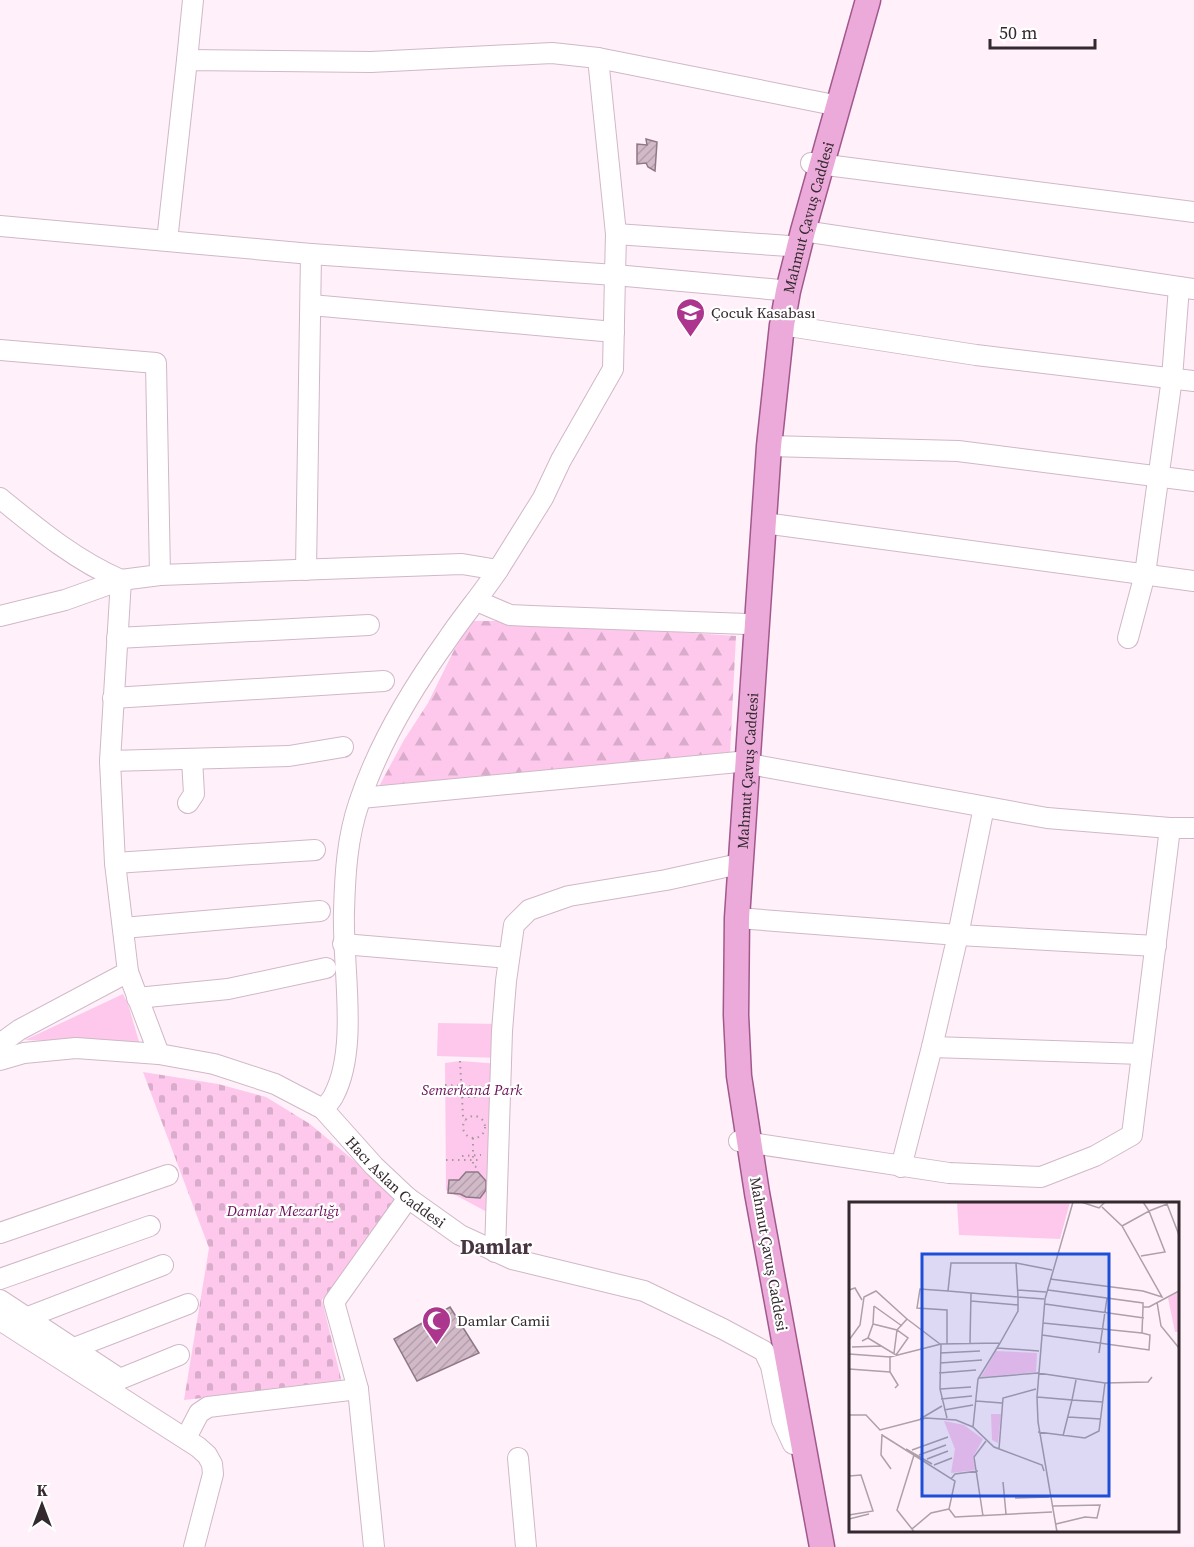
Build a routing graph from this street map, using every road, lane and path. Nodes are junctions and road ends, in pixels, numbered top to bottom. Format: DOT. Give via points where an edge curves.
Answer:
graph roads {
  1 [pos="193,0"];
  2 [pos="858,0"];
  3 [pos="868,0"];
  4 [pos="598,58"];
  5 [pos="187,60"];
  6 [pos="829,104"];
  7 [pos="817,165"];
  8 [pos="1194,212"];
  9 [pos="0,226"];
  10 [pos="616,234"];
  11 [pos="796,239"];
  12 [pos="166,241"];
  13 [pos="311,254"];
  14 [pos="615,275"];
  15 [pos="1187,288"];
  16 [pos="780,290"];
  17 [pos="311,305"];
  18 [pos="782,325"];
  19 [pos="614,332"];
  20 [pos="0,350"];
  21 [pos="1172,378"];
  22 [pos="1194,381"];
  23 [pos="769,446"];
  24 [pos="1159,476"];
  25 [pos="1194,481"];
  26 [pos="0,498"];
  27 [pos="764,523"];
  28 [pos="306,570"];
  29 [pos="498,570"];
  30 [pos="1145,574"];
  31 [pos="160,575"];
  32 [pos="121,580"];
  33 [pos="1194,581"];
  34 [pos="477,602"];
  35 [pos="0,616"];
  36 [pos="747,624"];
  37 [pos="369,625"];
  38 [pos="117,638"];
  39 [pos="1128,638"];
  40 [pos="384,681"];
  41 [pos="113,698"];
  42 [pos="343,747"];
  43 [pos="192,759"];
  44 [pos="110,761"];
  45 [pos="743,763"];
  46 [pos="361,798"];
  47 [pos="188,803"];
  48 [pos="984,807"];
  49 [pos="1170,828"];
  50 [pos="1194,828"];
  51 [pos="315,850"];
  52 [pos="115,863"];
  53 [pos="730,866"];
  54 [pos="320,911"];
  55 [pos="736,918"];
  56 [pos="123,928"];
  57 [pos="958,935"];
  58 [pos="343,944"];
  59 [pos="1156,946"];
  60 [pos="509,958"];
  61 [pos="326,968"];
  62 [pos="128,972"];
  63 [pos="137,998"];
  64 [pos="0,1044"];
  65 [pos="932,1047"];
  66 [pos="159,1054"];
  67 [pos="1142,1054"];
  68 [pos="0,1060"];
  69 [pos="460,1061"];
  70 [pos="445,1085"];
  71 [pos="461,1086"];
  72 [pos="499,1087"];
  73 [pos="462,1097"];
  74 [pos="479,1097"];
  75 [pos="323,1109"];
  76 [pos="465,1121"];
  77 [pos="744,1142"];
  78 [pos="462,1156"];
  79 [pos="491,1157"];
  80 [pos="446,1160"];
  81 [pos="901,1167"];
  82 [pos="168,1175"];
  83 [pos="408,1198"];
  84 [pos="150,1226"];
  85 [pos="0,1233"];
  86 [pos="495,1252"];
  87 [pos="163,1265"];
  88 [pos="0,1279"];
  89 [pos="0,1300"];
  90 [pos="188,1304"];
  91 [pos="28,1317"];
  92 [pos="0,1320"];
  93 [pos="74,1348"];
  94 [pos="769,1348"];
  95 [pos="179,1355"];
  96 [pos="358,1389"];
  97 [pos="186,1438"];
  98 [pos="518,1458"];
  99 [pos="194,1547"];
  100 [pos="374,1547"];
  101 [pos="526,1547"];
  102 [pos="811,1547"];
  103 [pos="822,1547"];
  1 -- 5 [label="street"];
  2 -- 6 [label="main road"];
  3 -- 7 [label="main road, Mahmut Çavuş Caddesi"];
  4 -- 5 [label="street" via="552,52 371,62"];
  4 -- 6 [label="street"];
  4 -- 10 [label="street"];
  5 -- 12 [label="street"];
  6 -- 7 [label="main road"];
  7 -- 8 [label="street"];
  7 -- 11 [label="main road, Mahmut Çavuş Caddesi"];
  9 -- 12 [label="street"];
  10 -- 11 [label="street"];
  10 -- 14 [label="street"];
  11 -- 15 [label="street"];
  11 -- 16 [label="main road"];
  11 -- 18 [label="main road, Mahmut Çavuş Caddesi"];
  12 -- 13 [label="street"];
  13 -- 14 [label="street"];
  13 -- 17 [label="street"];
  14 -- 16 [label="street"];
  14 -- 19 [label="street"];
  15 -- 21 [label="street"];
  16 -- 36 [label="main road" via="765,404"];
  17 -- 19 [label="street"];
  17 -- 28 [label="street"];
  18 -- 21 [label="street" via="976,355"];
  18 -- 23 [label="main road, Mahmut Çavuş Caddesi"];
  19 -- 29 [label="street" via="613,369 543,498"];
  20 -- 31 [label="street" via="156,363"];
  21 -- 22 [label="street"];
  21 -- 24 [label="street"];
  23 -- 24 [label="street" via="958,451"];
  23 -- 27 [label="main road, Mahmut Çavuş Caddesi"];
  24 -- 25 [label="street"];
  24 -- 30 [label="street"];
  26 -- 32 [label="street" via="72,554"];
  27 -- 30 [label="street"];
  27 -- 45 [label="main road, Mahmut Çavuş Caddesi"];
  28 -- 29 [label="street" via="462,564"];
  28 -- 31 [label="street"];
  29 -- 34 [label="street"];
  30 -- 33 [label="street"];
  30 -- 39 [label="street"];
  31 -- 32 [label="street"];
  32 -- 35 [label="street" via="65,600"];
  32 -- 38 [label="street"];
  34 -- 36 [label="street" via="510,615"];
  34 -- 46 [label="street" via="447,638 408,699"];
  36 -- 45 [label="main road"];
  37 -- 38 [label="street"];
  38 -- 41 [label="street"];
  40 -- 41 [label="street"];
  41 -- 44 [label="street"];
  42 -- 43 [label="street" via="289,756"];
  43 -- 44 [label="street"];
  43 -- 47 [label="street" via="194,794"];
  44 -- 52 [label="street"];
  45 -- 46 [label="street"];
  45 -- 48 [label="street"];
  45 -- 53 [label="main road"];
  45 -- 55 [label="main road, Mahmut Çavuş Caddesi"];
  46 -- 58 [label="street" via="346,860"];
  48 -- 49 [label="street" via="1047,818"];
  48 -- 57 [label="street"];
  49 -- 50 [label="street"];
  49 -- 59 [label="street"];
  51 -- 52 [label="street"];
  52 -- 56 [label="street"];
  53 -- 60 [label="street" via="569,896 529,910 514,925"];
  53 -- 77 [label="main road" via="726,909 727,1060"];
  54 -- 56 [label="street"];
  55 -- 57 [label="street"];
  55 -- 77 [label="main road, Mahmut Çavuş Caddesi" via="737,1046"];
  56 -- 62 [label="street"];
  57 -- 59 [label="street"];
  57 -- 65 [label="street"];
  58 -- 60 [label="street"];
  58 -- 75 [label="street" via="348,1038 343,1072 334,1097"];
  59 -- 67 [label="street"];
  60 -- 72 [label="street"];
  61 -- 63 [label="street" via="228,988"];
  62 -- 63 [label="street"];
  62 -- 64 [label="street"];
  63 -- 66 [label="street"];
  65 -- 67 [label="street"];
  65 -- 81 [label="street"];
  66 -- 68 [label="street, Hacı Aslan Caddesi" via="76,1048 24,1053"];
  66 -- 75 [label="street, Hacı Aslan Caddesi" via="214,1064 275,1084"];
  67 -- 81 [label="street" via="1132,1135 1095,1156 1041,1177"];
  69 -- 71 [label="path"];
  70 -- 71 [label="path"];
  71 -- 72 [label="path"];
  71 -- 73 [label="path"];
  72 -- 79 [label="street"];
  73 -- 74 [label="path"];
  73 -- 76 [label="path"];
  75 -- 83 [label="street, Hacı Aslan Caddesi"];
  76 -- 76 [label="path" via="464,1132 469,1137 476,1138 484,1132 484,1122 478,1117"];
  77 -- 81 [label="street"];
  77 -- 94 [label="main road"];
  77 -- 103 [label="main road, Mahmut Çavuş Caddesi"];
  78 -- 79 [label="path"];
  79 -- 80 [label="path"];
  79 -- 86 [label="street"];
  82 -- 85 [label="street"];
  83 -- 86 [label="street, Hacı Aslan Caddesi" via="460,1235"];
  83 -- 96 [label="street" via="334,1302"];
  84 -- 88 [label="street"];
  86 -- 94 [label="street, Hacı Aslan Caddesi" via="644,1291"];
  87 -- 91 [label="street"];
  89 -- 91 [label="street"];
  90 -- 93 [label="street"];
  91 -- 93 [label="street"];
  92 -- 97 [label="street"];
  93 -- 95 [label="street" via="120,1379"];
  94 -- 102 [label="main road" via="793,1444"];
  96 -- 97 [label="street" via="208,1407 199,1413"];
  96 -- 100 [label="street"];
  97 -- 99 [label="street" via="207,1455 213,1474"];
  98 -- 101 [label="street"];
}
